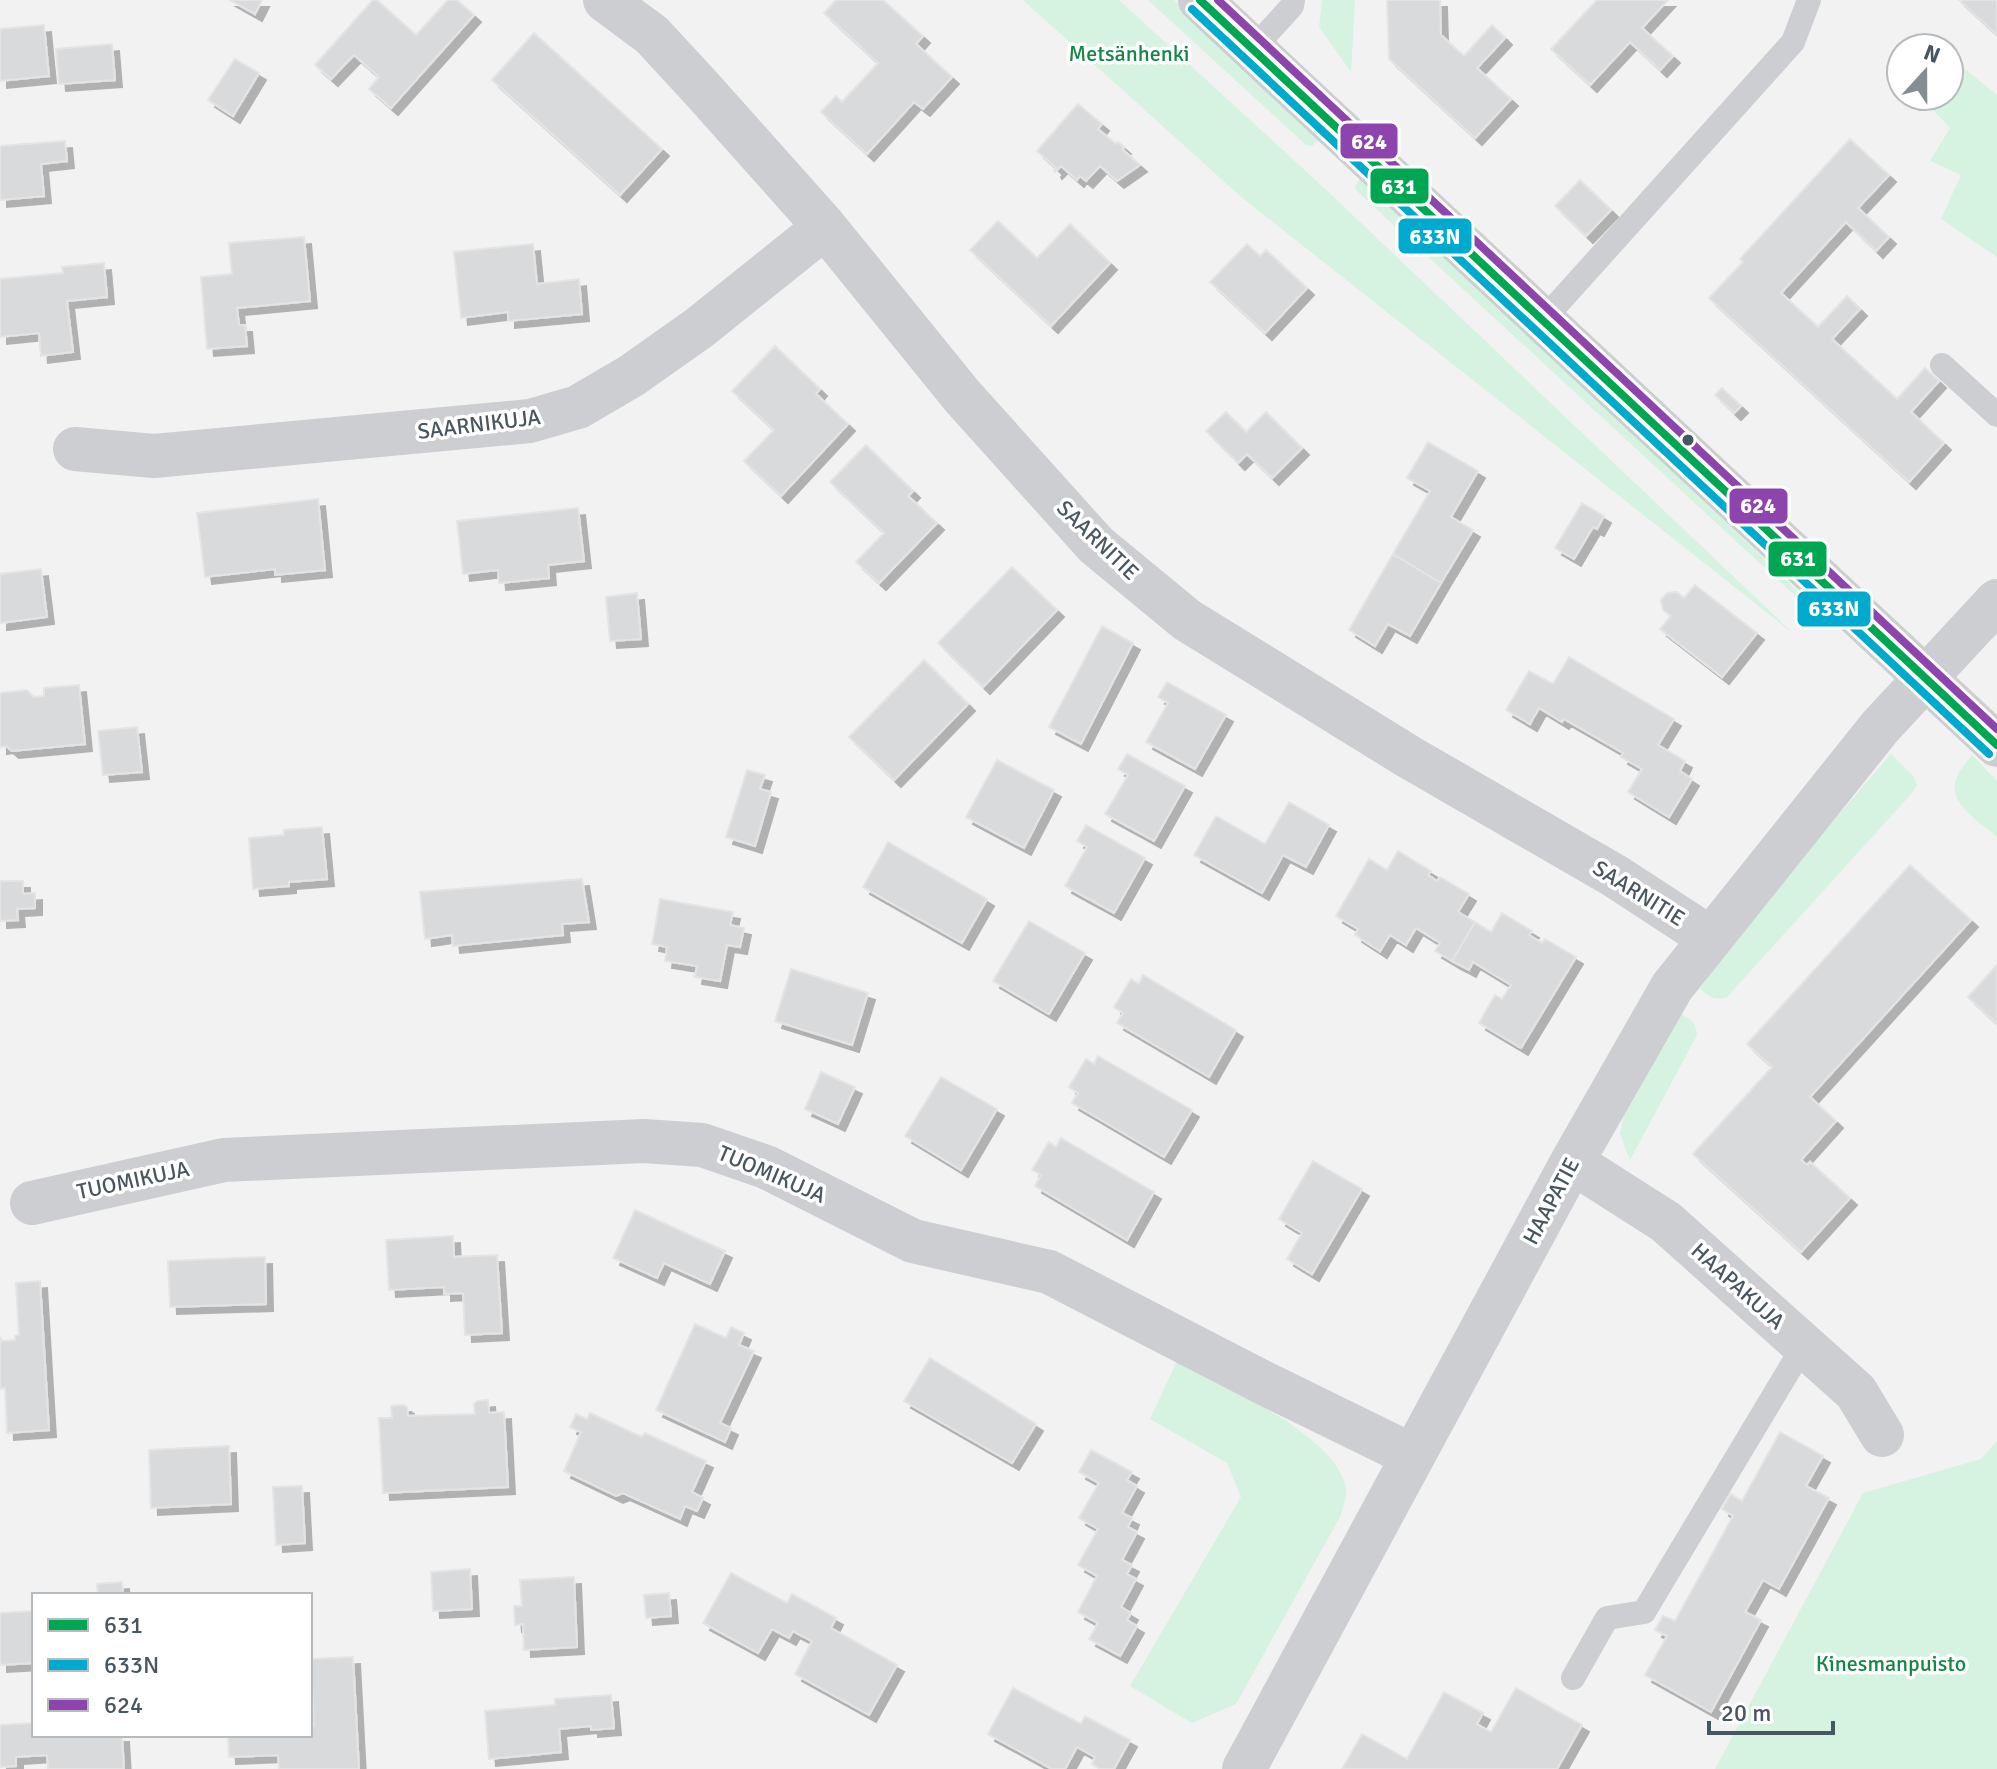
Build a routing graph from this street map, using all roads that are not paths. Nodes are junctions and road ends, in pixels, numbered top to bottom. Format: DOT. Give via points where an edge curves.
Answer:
graph roads {
  1 [pos="605,0"];
  2 [pos="1200,0"];
  3 [pos="1293,0"];
  4 [pos="1809,0"];
  5 [pos="1253,49"];
  6 [pos="825,227"];
  7 [pos="1543,320"];
  8 [pos="1942,365"];
  9 [pos="1997,415"];
  10 [pos="75,449"];
  11 [pos="1997,601"];
  12 [pos="1925,677"];
  13 [pos="1997,745"];
  14 [pos="1710,938"];
  15 [pos="1572,1162"];
  16 [pos="32,1203"];
  17 [pos="1804,1345"];
  18 [pos="1882,1435"];
  19 [pos="1413,1456"];
  20 [pos="1573,1678"];
  21 [pos="1244,1769"];
  1 -- 6 [label="street, SAARNITIE" via="652,35"];
  2 -- 5 [label="street"];
  3 -- 5 [label="lane"];
  4 -- 7 [label="lane" via="1793,42"];
  5 -- 7 [label="street"];
  6 -- 10 [label="street, SAARNIKUJA" via="699,328 578,407 530,421 154,456"];
  6 -- 14 [label="street, SAARNITIE" via="962,396 1096,545 1187,620"];
  7 -- 12 [label="street"];
  8 -- 9 [label="lane"];
  11 -- 12 [label="street, HAAPATIE"];
  12 -- 13 [label="street"];
  12 -- 14 [label="street, HAAPATIE"];
  14 -- 15 [label="street, HAAPATIE" via="1672,987"];
  15 -- 17 [label="street, HAAPAKUJA" via="1666,1222"];
  15 -- 19 [label="street, HAAPATIE"];
  16 -- 19 [label="street, TUOMIKUJA" via="224,1160 644,1141 702,1145 766,1167 913,1241 1049,1272"];
  17 -- 18 [label="street, HAAPAKUJA" via="1856,1392"];
  17 -- 20 [label="lane" via="1644,1612 1607,1618"];
  19 -- 21 [label="street, HAAPATIE"];
}
